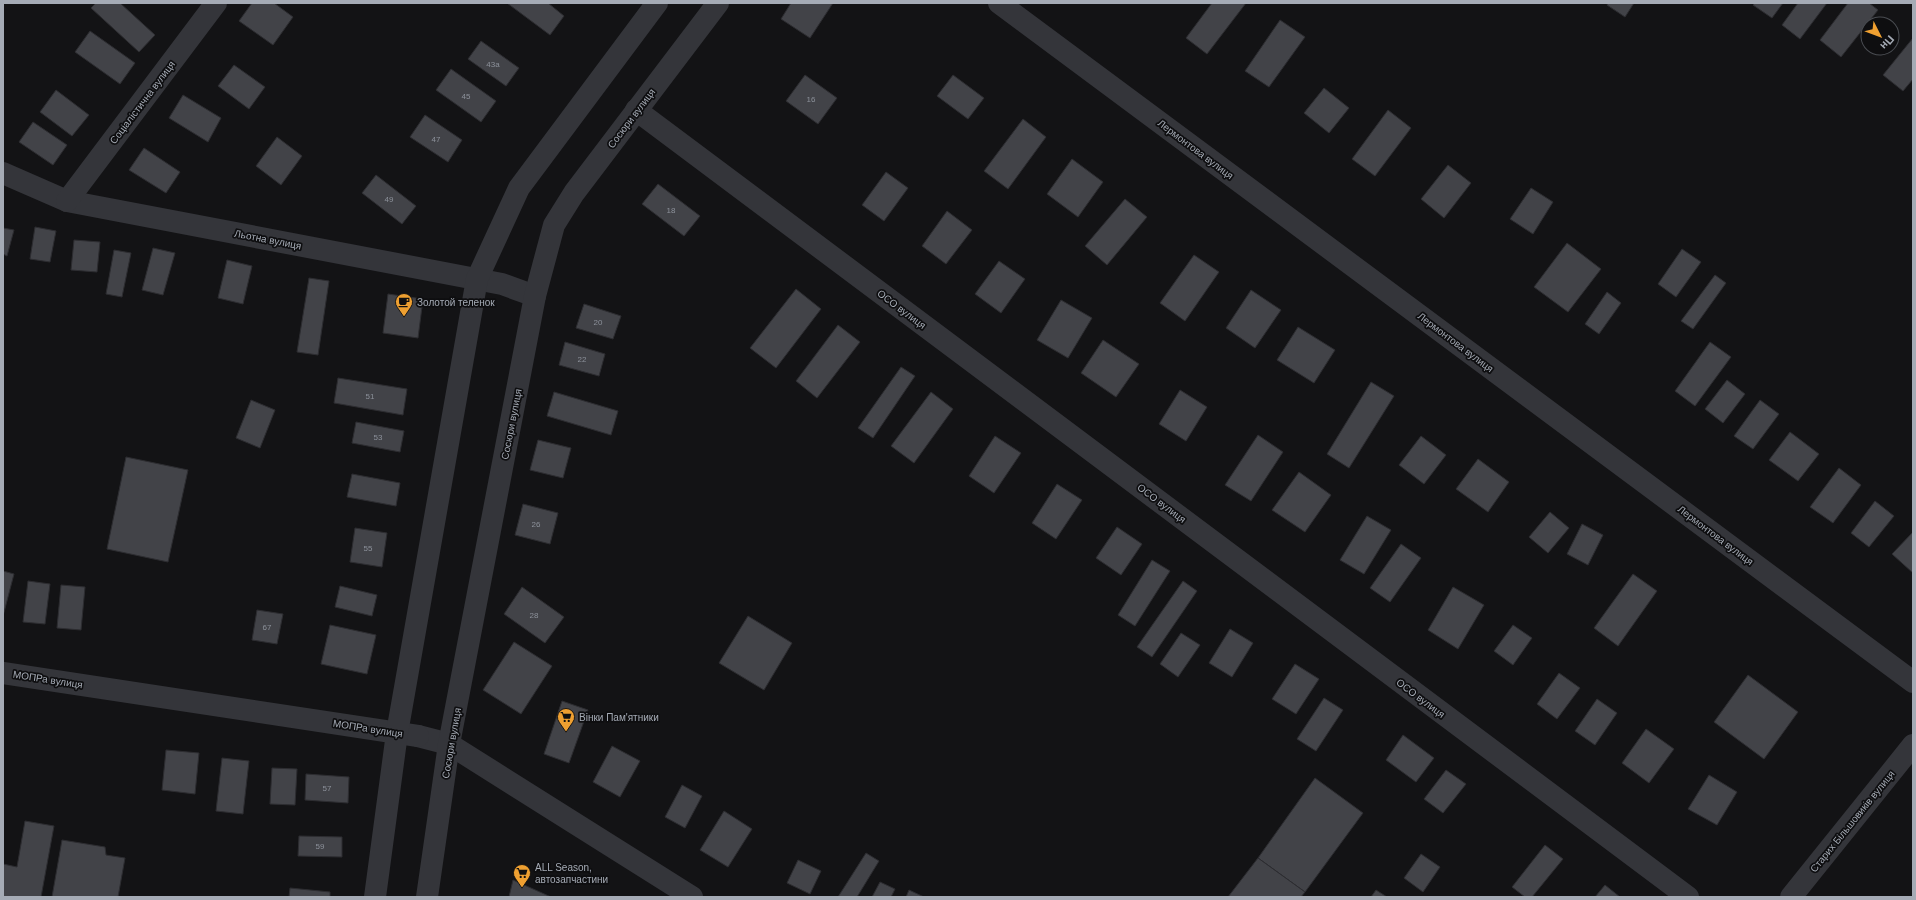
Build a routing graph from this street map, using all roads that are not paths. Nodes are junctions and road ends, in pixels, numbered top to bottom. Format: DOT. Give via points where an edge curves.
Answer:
graph roads {
  1 [pos="216,3"];
  2 [pos="657,3"];
  3 [pos="718,3"];
  4 [pos="999,3"];
  5 [pos="636,110"];
  6 [pos="3,173"];
  7 [pos="67,201"];
  8 [pos="477,279"];
  9 [pos="535,296"];
  10 [pos="3,673"];
  11 [pos="1913,682"];
  12 [pos="407,734"];
  13 [pos="449,744"];
  14 [pos="1913,745"];
  15 [pos="375,897"];
  16 [pos="427,897"];
  17 [pos="692,897"];
  18 [pos="1688,897"];
  19 [pos="1791,897"];
  1 -- 7 [label="street, Соціалістична вулиця"];
  2 -- 8 [label="street" via="519,188"];
  3 -- 5 [label="street, Сосюри вулиця"];
  4 -- 11 [label="street, Лермонтова вулиця"];
  5 -- 9 [label="street, Сосюри вулиця" via="574,193 554,225"];
  5 -- 18 [label="street, ОСО вулиця"];
  6 -- 7 [label="street, Льотна вулиця"];
  7 -- 8 [label="street, Льотна вулиця"];
  8 -- 9 [label="street, Льотна вулиця" via="502,284"];
  8 -- 12 [label="street"];
  9 -- 13 [label="street, Сосюри вулиця"];
  10 -- 12 [label="street, МОПРа вулиця"];
  12 -- 13 [label="street, МОПРа вулиця"];
  12 -- 15 [label="street"];
  13 -- 16 [label="street, Сосюри вулиця"];
  13 -- 17 [label="street, МОПРа вулиця"];
  14 -- 19 [label="street, Старих Більшовиків вулиця"];
}
